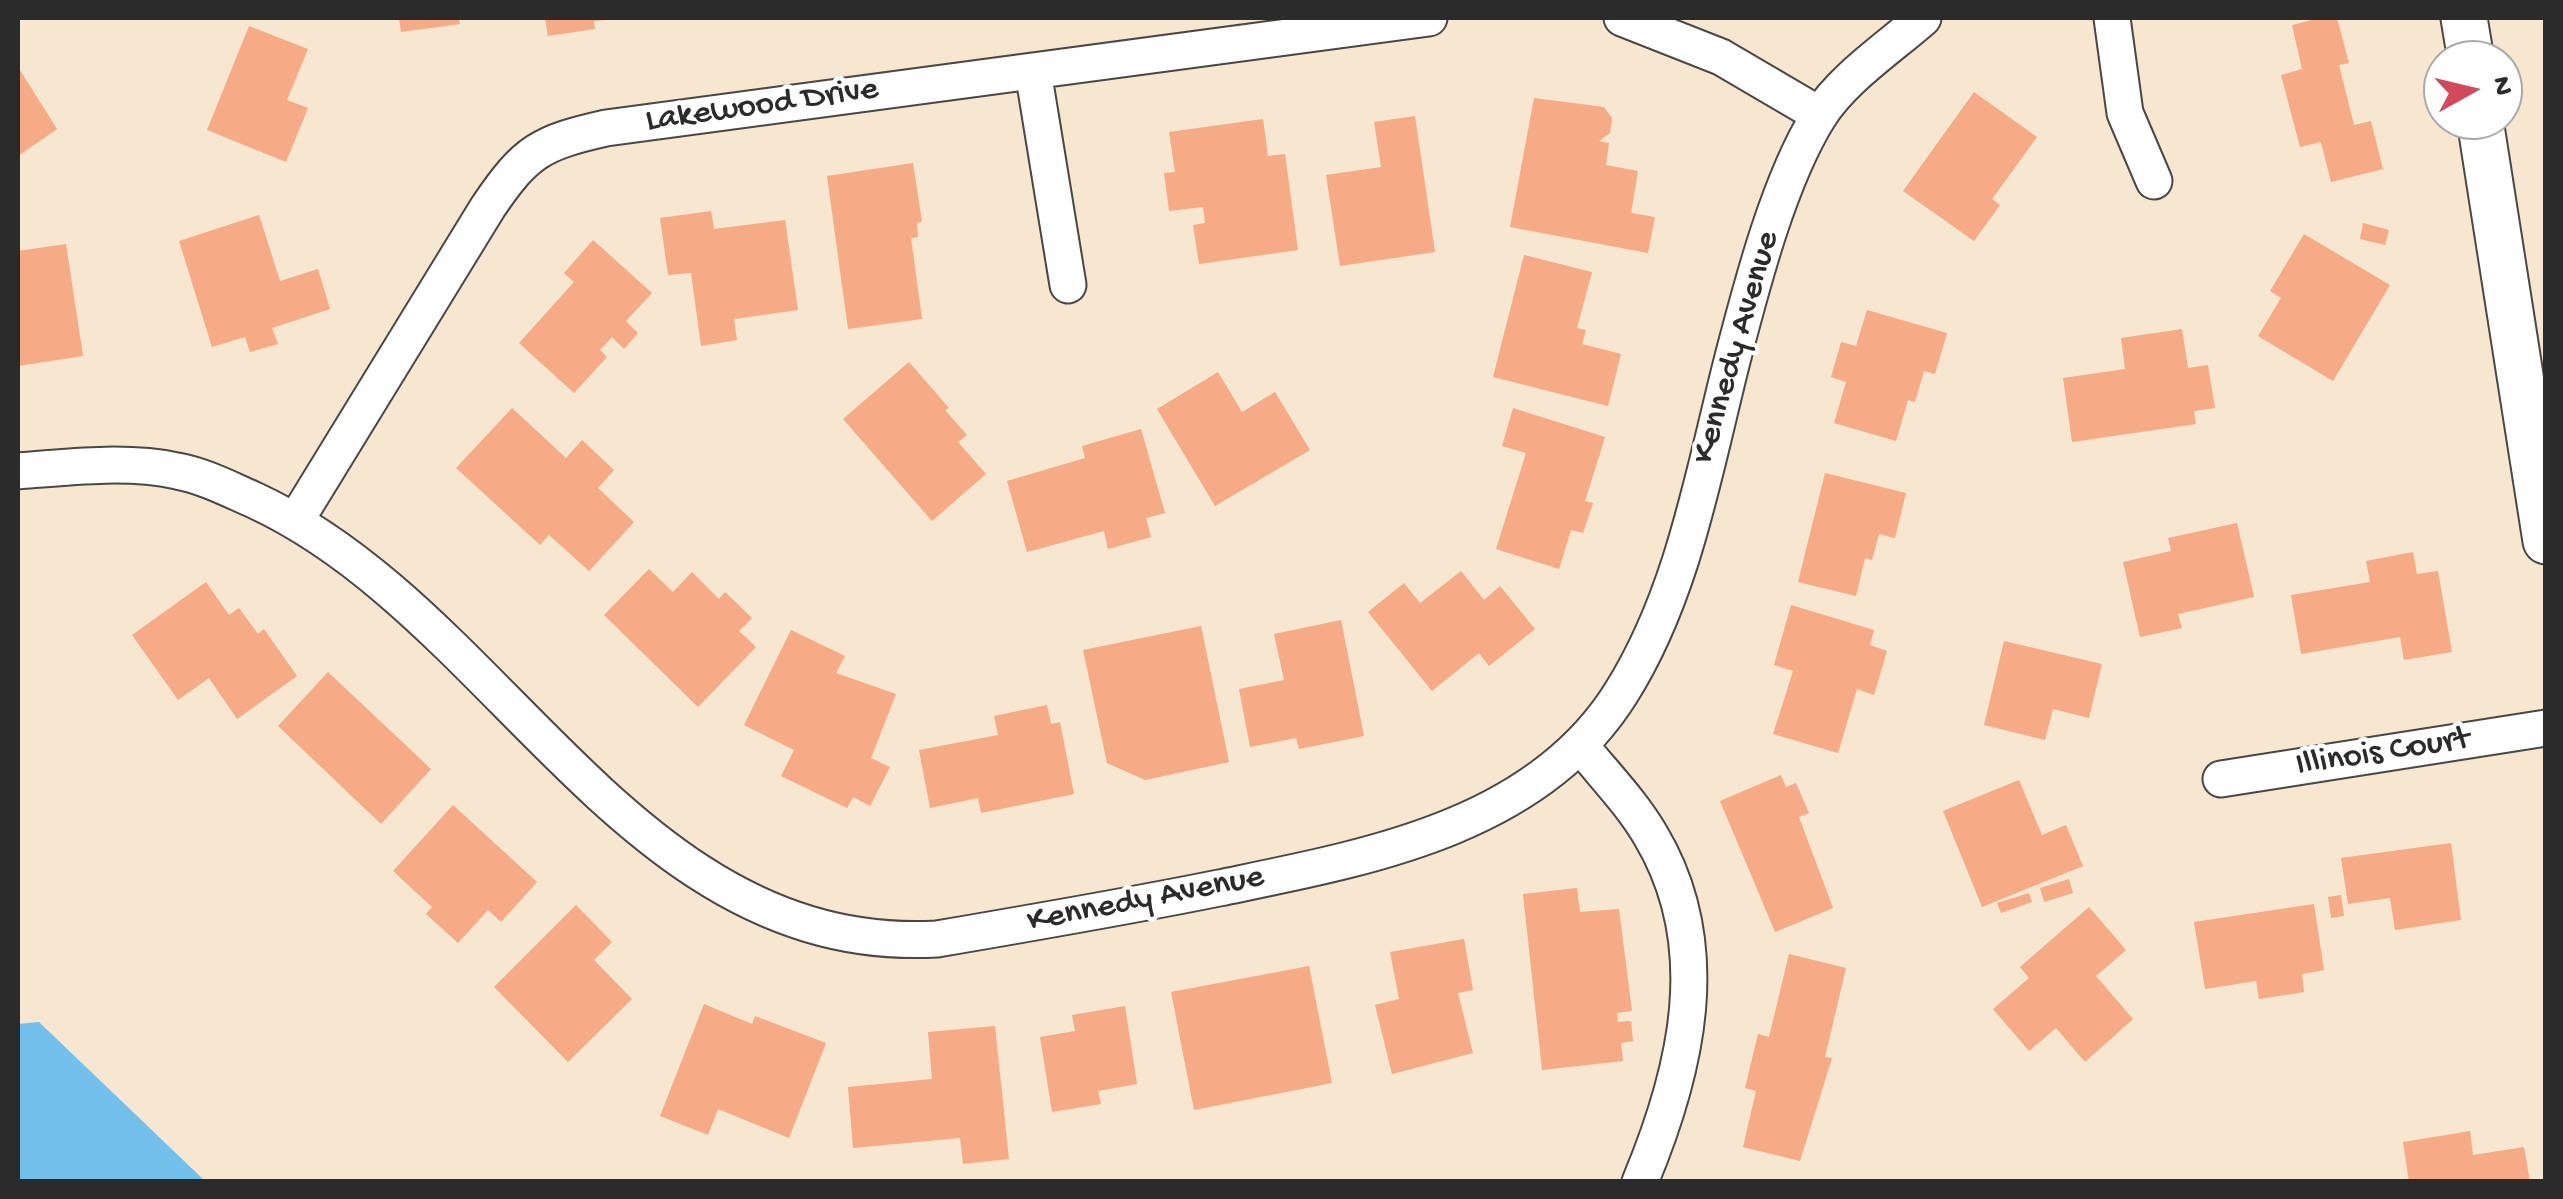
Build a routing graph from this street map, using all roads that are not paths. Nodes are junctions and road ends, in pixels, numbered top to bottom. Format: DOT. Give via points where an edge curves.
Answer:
graph roads {
  1 [pos="1429,18"];
  2 [pos="1622,18"];
  3 [pos="1923,18"];
  4 [pos="2112,18"];
  5 [pos="1033,71"];
  6 [pos="1820,115"];
  7 [pos="2483,140"];
  8 [pos="2154,181"];
  9 [pos="1068,285"];
  10 [pos="18,471"];
  11 [pos="296,520"];
  12 [pos="2546,541"];
  13 [pos="2546,728"];
  14 [pos="1580,746"];
  15 [pos="2221,780"];
  16 [pos="1640,1182"];
  1 -- 5 [label="street, Lakewood Drive"];
  2 -- 6 [label="street" via="1722,57"];
  3 -- 6 [label="street, Kennedy Avenue"];
  4 -- 8 [label="street" via="2126,114"];
  5 -- 9 [label="street"];
  5 -- 11 [label="street, Lakewood Drive" via="606,128 536,149 488,207"];
  6 -- 14 [label="street, Kennedy Avenue" via="1748,298 1680,562 1646,650"];
  7 -- 12 [label="street"];
  10 -- 11 [label="street, Kennedy Avenue" via="174,470"];
  11 -- 14 [label="street, Kennedy Avenue" via="408,605 518,719 690,868 736,898 812,926 882,939 937,939 1366,857 1507,800"];
  13 -- 15 [label="street, Illinois Court"];
  14 -- 16 [label="street" via="1654,839 1678,902 1688,954 1686,1046 1668,1116"];
}
